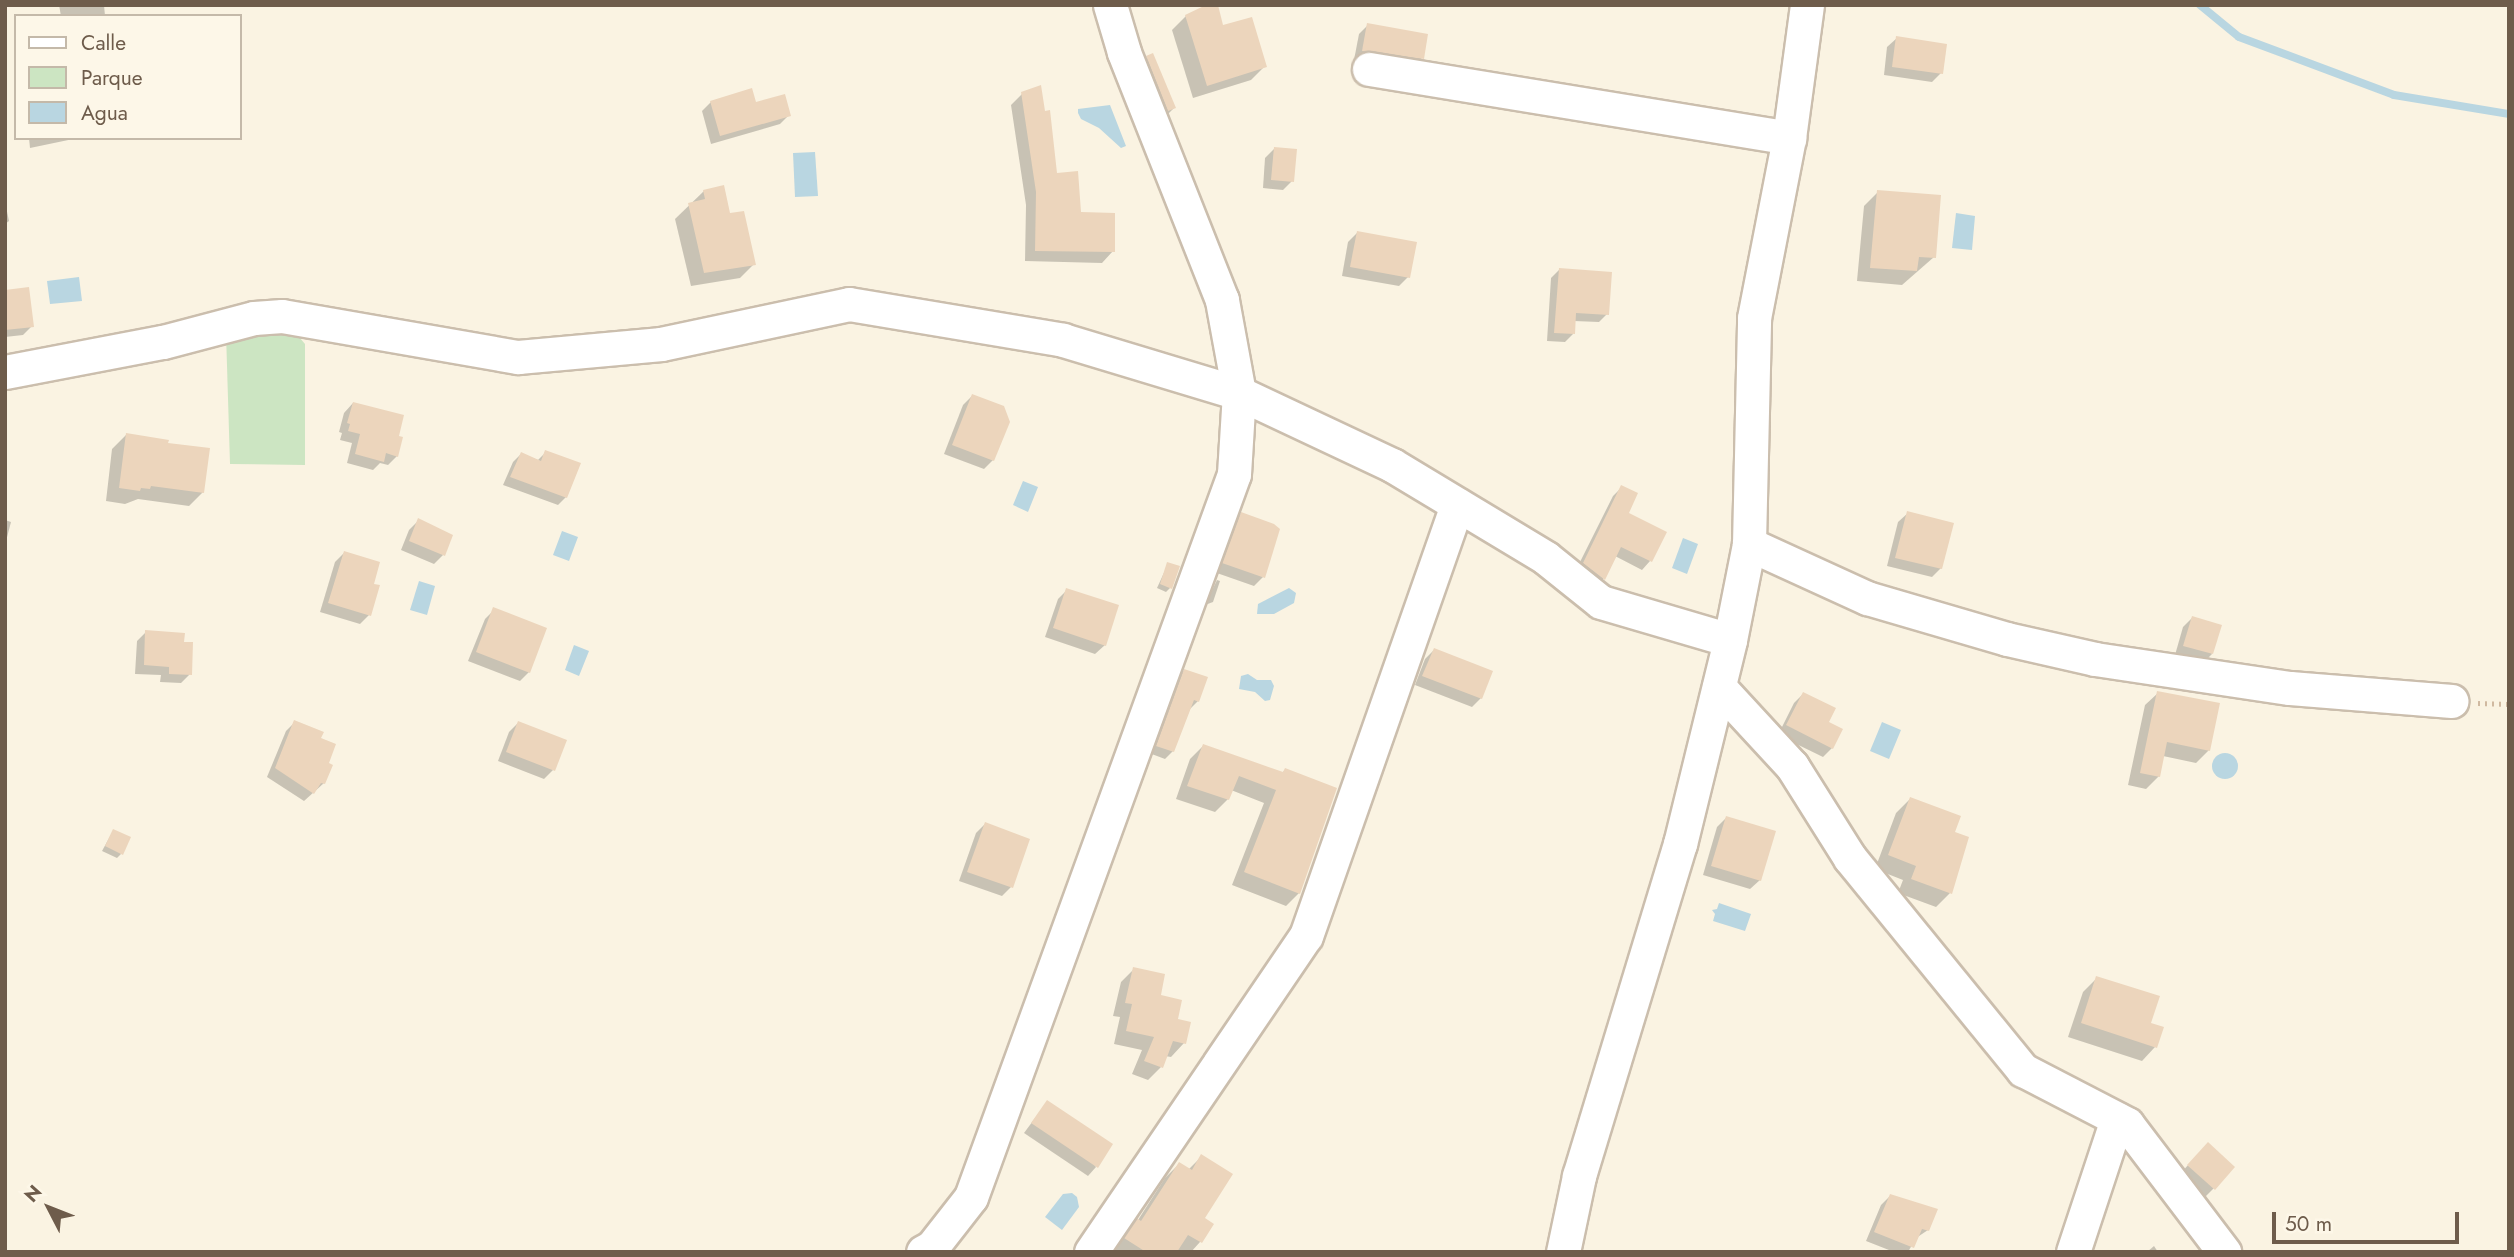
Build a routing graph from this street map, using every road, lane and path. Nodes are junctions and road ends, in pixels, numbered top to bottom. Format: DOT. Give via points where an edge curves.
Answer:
graph roads {
  1 [pos="1110,5"];
  2 [pos="1807,5"];
  3 [pos="1369,69"];
  4 [pos="1789,138"];
  5 [pos="5,372"];
  6 [pos="1240,393"];
  7 [pos="1457,505"];
  8 [pos="1749,544"];
  9 [pos="1730,640"];
  10 [pos="1719,687"];
  11 [pos="2451,701"];
  12 [pos="2117,1119"];
  13 [pos="923,1252"];
  14 [pos="1091,1252"];
  15 [pos="1563,1252"];
  16 [pos="2073,1252"];
  17 [pos="2224,1252"];
  1 -- 6 [label="street" via="1124,52 1222,300"];
  2 -- 4 [label="street"];
  3 -- 4 [label="street"];
  4 -- 8 [label="street" via="1754,318"];
  5 -- 6 [label="street" via="163,342 254,318 282,316 518,357 661,344 849,304 1063,340"];
  6 -- 7 [label="street" via="1392,466"];
  6 -- 13 [label="street" via="1234,474 1031,1039 971,1197"];
  7 -- 9 [label="street" via="1546,558 1601,602"];
  7 -- 14 [label="street" via="1306,936"];
  8 -- 9 [label="street"];
  8 -- 11 [label="street" via="1867,598 2082,656 2290,688"];
  9 -- 10 [label="street"];
  10 -- 12 [label="street" via="1792,766 1850,858 2023,1070"];
  10 -- 15 [label="street" via="1679,844 1579,1176"];
  12 -- 16 [label="street"];
  12 -- 17 [label="street" via="2127,1124"];
}
